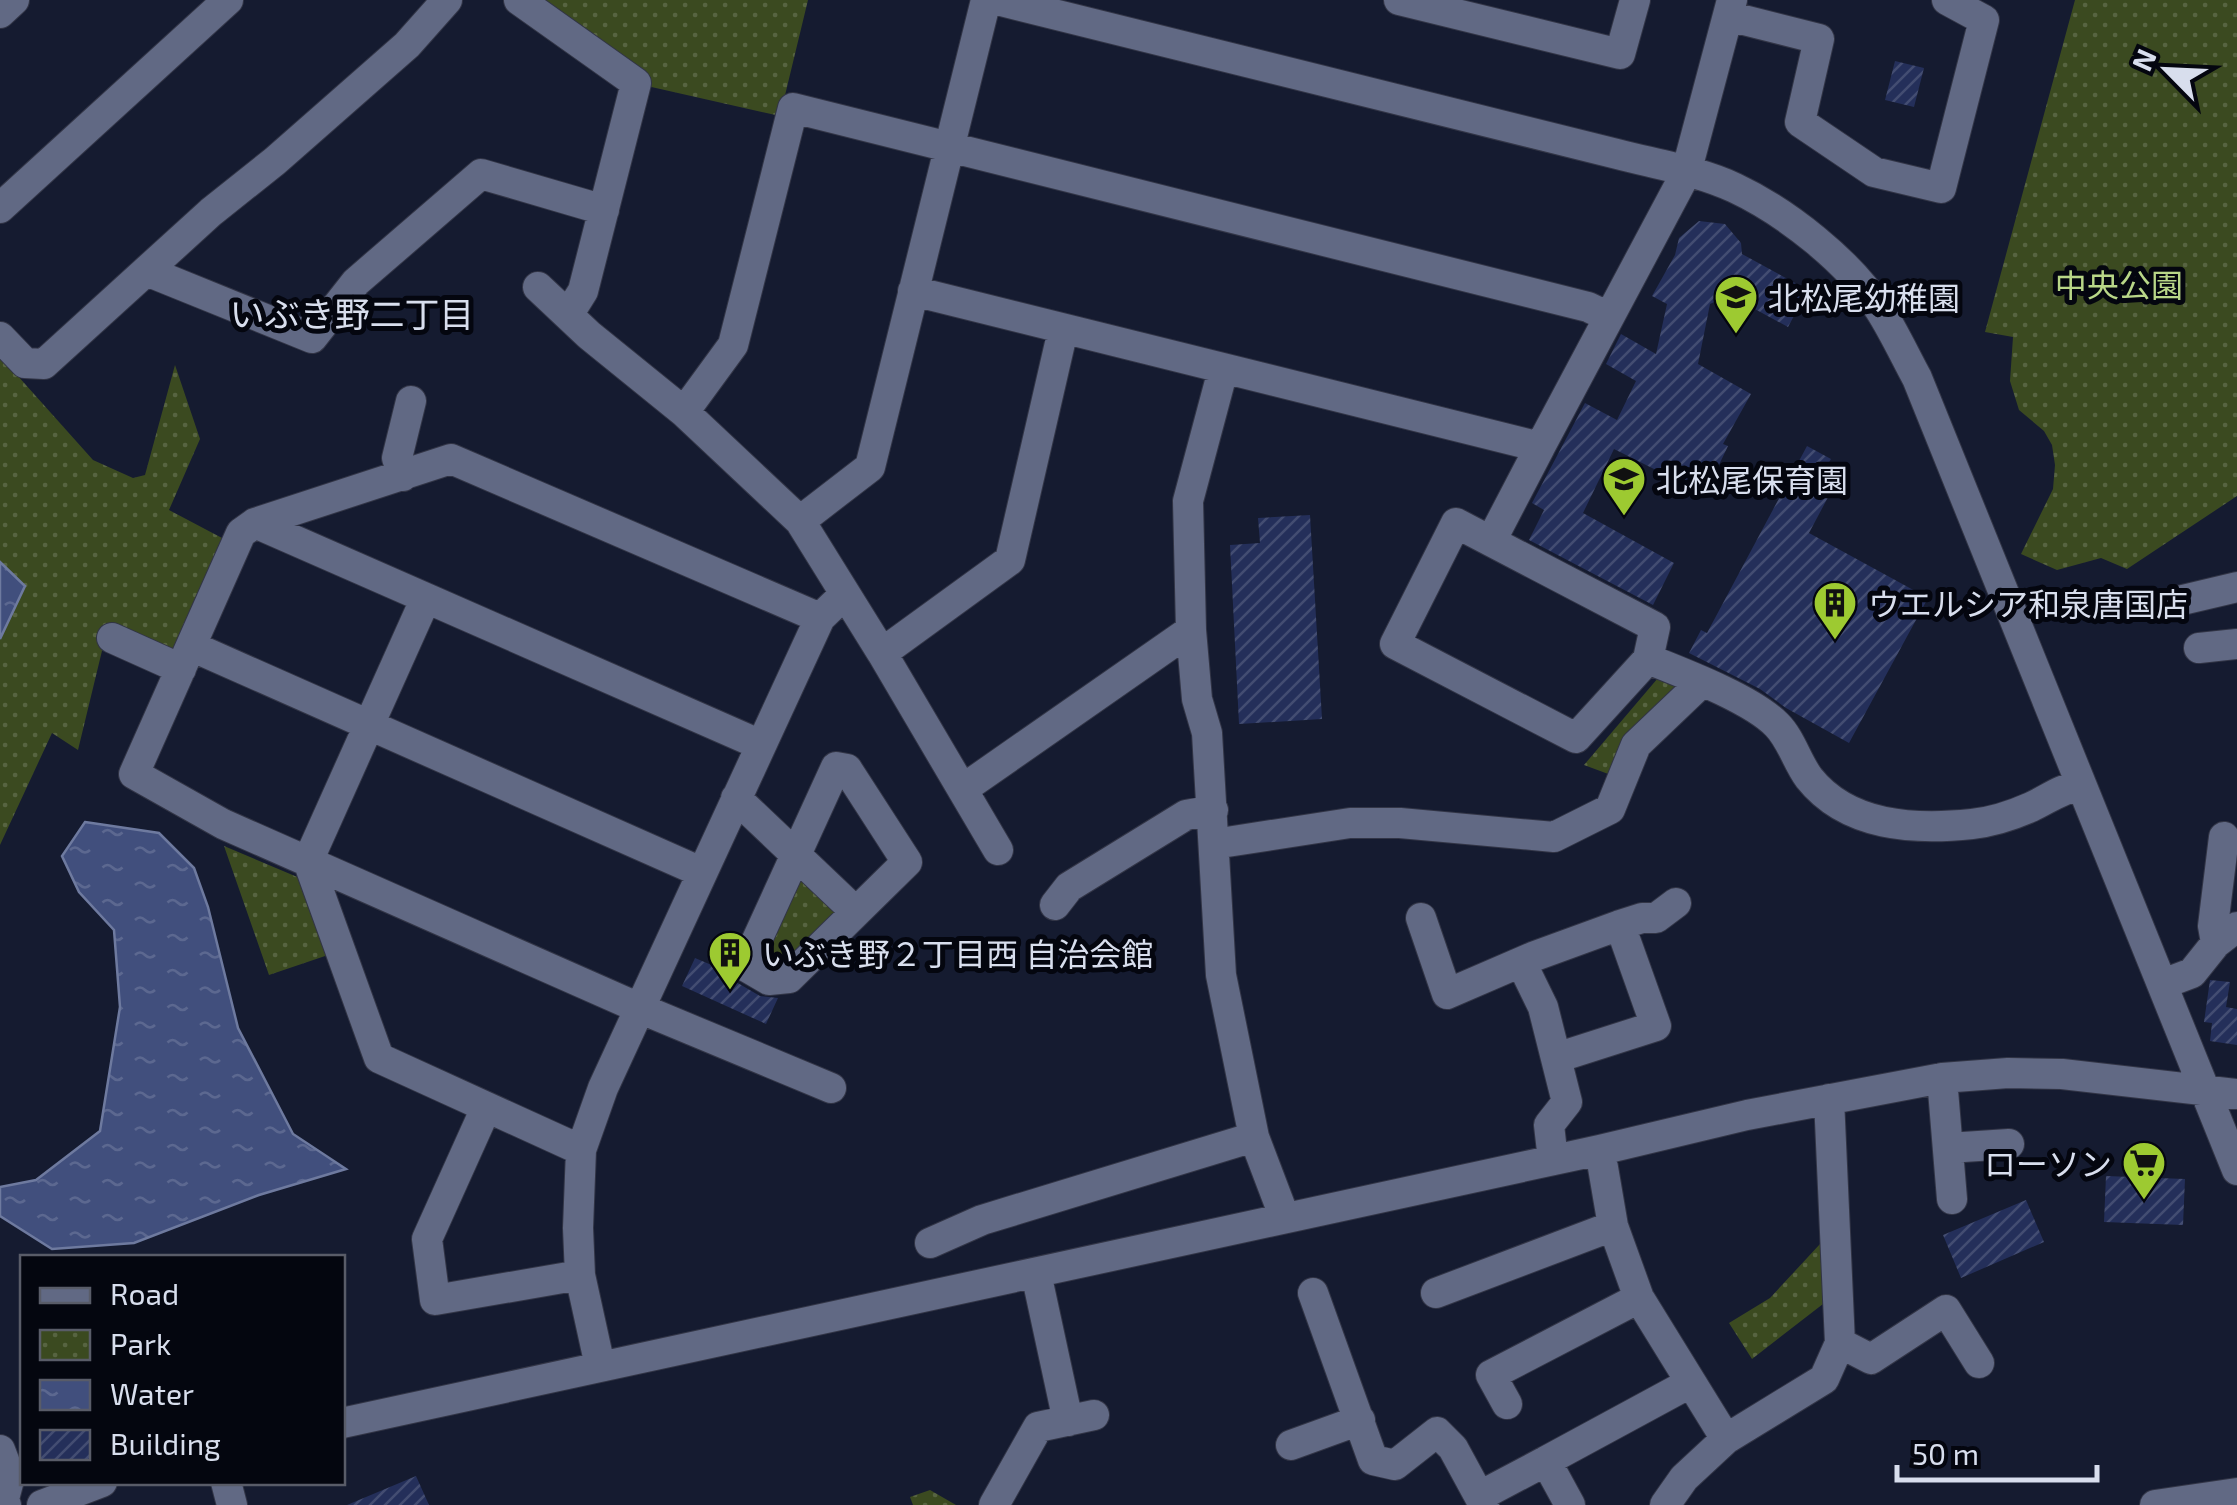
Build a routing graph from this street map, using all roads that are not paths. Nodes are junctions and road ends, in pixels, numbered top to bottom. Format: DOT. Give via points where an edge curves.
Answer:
graph roads {
  1 [pos="14,0"];
  2 [pos="228,0"];
  3 [pos="447,0"];
  4 [pos="519,0"];
  5 [pos="986,0"];
  6 [pos="997,0"];
  7 [pos="1399,0"];
  8 [pos="1634,0"];
  9 [pos="1947,0"];
  10 [pos="1730,8"];
  11 [pos="0,13"];
  12 [pos="948,147"];
  13 [pos="1686,173"];
  14 [pos="0,208"];
  15 [pos="604,210"];
  16 [pos="148,272"];
  17 [pos="538,287"];
  18 [pos="913,291"];
  19 [pos="568,315"];
  20 [pos="1609,317"];
  21 [pos="1063,330"];
  22 [pos="0,337"];
  23 [pos="1223,370"];
  24 [pos="411,401"];
  25 [pos="684,412"];
  26 [pos="1540,447"];
  27 [pos="403,476"];
  28 [pos="800,521"];
  29 [pos="255,523"];
  30 [pos="1491,540"];
  31 [pos="2237,587"];
  32 [pos="845,594"];
  33 [pos="425,600"];
  34 [pos="2174,602"];
  35 [pos="820,618"];
  36 [pos="1191,630"];
  37 [pos="112,638"];
  38 [pos="2237,644"];
  39 [pos="2199,648"];
  40 [pos="882,652"];
  41 [pos="186,657"];
  42 [pos="1648,659"];
  43 [pos="1702,683"];
  44 [pos="368,725"];
  45 [pos="760,744"];
  46 [pos="2080,785"];
  47 [pos="963,789"];
  48 [pos="736,798"];
  49 [pos="1213,810"];
  50 [pos="1214,844"];
  51 [pos="998,850"];
  52 [pos="2213,853"];
  53 [pos="795,856"];
  54 [pos="308,861"];
  55 [pos="701,872"];
  56 [pos="1676,903"];
  57 [pos="1055,905"];
  58 [pos="856,912"];
  59 [pos="1620,925"];
  60 [pos="1435,932"];
  61 [pos="2227,935"];
  62 [pos="1522,964"];
  63 [pos="2163,984"];
  64 [pos="639,1008"];
  65 [pos="1556,1058"];
  66 [pos="1942,1078"];
  67 [pos="831,1088"];
  68 [pos="2206,1090"];
  69 [pos="2237,1094"];
  70 [pos="1828,1099"];
  71 [pos="486,1108"];
  72 [pos="1254,1137"];
  73 [pos="2009,1144"];
  74 [pos="1948,1148"];
  75 [pos="580,1150"];
  76 [pos="1600,1150"];
  77 [pos="1554,1160"];
  78 [pos="2237,1170"];
  79 [pos="1952,1199"];
  80 [pos="1284,1216"];
  81 [pos="1613,1226"];
  82 [pos="930,1243"];
  83 [pos="1036,1273"];
  84 [pos="580,1276"];
  85 [pos="1313,1293"];
  86 [pos="1436,1294"];
  87 [pos="1639,1298"];
  88 [pos="1840,1343"];
  89 [pos="1979,1363"];
  90 [pos="600,1366"];
  91 [pos="1690,1383"];
  92 [pos="1507,1404"];
  93 [pos="1360,1420"];
  94 [pos="345,1421"];
  95 [pos="1726,1438"];
  96 [pos="1291,1445"];
  97 [pos="0,1450"];
  98 [pos="1546,1462"];
  99 [pos="94,1485"];
  100 [pos="1689,1492"];
  101 [pos="2237,1493"];
  102 [pos="1482,1500"];
  103 [pos="6,1505"];
  104 [pos="42,1505"];
  105 [pos="994,1505"];
  106 [pos="1570,1505"];
  107 [pos="1665,1505"];
  108 [pos="2155,1505"];
  1 -- 11 [label="street"];
  2 -- 14 [label="street"];
  3 -- 16 [label="street" via="408,45"];
  4 -- 15 [label="street" via="636,83"];
  5 -- 12 [label="street"];
  6 -- 13 [label="street"];
  7 -- 8 [label="street" via="1620,54"];
  9 -- 10 [label="street" via="1984,20 1941,188 1874,172 1800,122 1818,39"];
  10 -- 13 [label="street"];
  12 -- 18 [label="street"];
  12 -- 20 [label="street"];
  12 -- 25 [label="street" via="793,108 733,345"];
  13 -- 20 [label="street"];
  13 -- 46 [label="street" via="1733,187 1787,218 1878,307 1917,378"];
  15 -- 16 [label="street" via="481,174 356,282 312,338"];
  15 -- 19 [label="street" via="583,291"];
  16 -- 22 [label="street" via="44,364 25,363"];
  17 -- 19 [label="street"];
  18 -- 21 [label="street"];
  18 -- 28 [label="street" via="870,467"];
  19 -- 25 [label="street"];
  20 -- 26 [label="street"];
  21 -- 23 [label="street"];
  21 -- 40 [label="street" via="1010,560"];
  23 -- 26 [label="street"];
  23 -- 36 [label="street" via="1188,501"];
  24 -- 27 [label="street" via="398,458"];
  25 -- 28 [label="street"];
  26 -- 30 [label="street"];
  27 -- 29 [label="street"];
  27 -- 35 [label="street" via="451,459"];
  28 -- 32 [label="street"];
  29 -- 33 [label="street"];
  29 -- 41 [label="street" via="241,533"];
  30 -- 42 [label="street" via="1655,627"];
  30 -- 42 [label="street" via="1456,523 1395,644 1576,738"];
  31 -- 34 [label="street"];
  32 -- 35 [label="street"];
  32 -- 40 [label="street"];
  33 -- 44 [label="street"];
  33 -- 45 [label="street"];
  35 -- 45 [label="street"];
  36 -- 47 [label="street"];
  36 -- 49 [label="street"];
  37 -- 41 [label="street"];
  38 -- 39 [label="street"];
  40 -- 47 [label="street"];
  41 -- 44 [label="street"];
  41 -- 54 [label="street" via="134,774"];
  42 -- 43 [label="street"];
  43 -- 46 [label="street" via="1780,727 1828,799 1882,823 1976,823"];
  43 -- 50 [label="street" via="1636,746 1610,809 1554,837 1350,823"];
  44 -- 54 [label="street"];
  44 -- 55 [label="street"];
  45 -- 48 [label="street"];
  46 -- 63 [label="street"];
  47 -- 51 [label="street"];
  48 -- 53 [label="street"];
  48 -- 55 [label="street"];
  49 -- 50 [label="street"];
  49 -- 57 [label="street" via="1080,864"];
  50 -- 72 [label="street" via="1221,974"];
  52 -- 61 [label="street" via="2213,926"];
  53 -- 58 [label="street"];
  53 -- 58 [label="street" via="745,966 769,980 789,978"];
  53 -- 58 [label="street" via="836,766 847,769 906,862"];
  54 -- 64 [label="street"];
  54 -- 71 [label="street" via="379,1058"];
  55 -- 64 [label="street"];
  56 -- 59 [label="street" via="1656,918"];
  59 -- 62 [label="street"];
  59 -- 65 [label="street" via="1670,1021"];
  60 -- 62 [label="street" via="1435,999"];
  61 -- 63 [label="street" via="2192,973"];
  62 -- 65 [label="street" via="1543,1007"];
  63 -- 68 [label="street"];
  64 -- 67 [label="street"];
  64 -- 75 [label="street"];
  65 -- 77 [label="street" via="1567,1102 1549,1125"];
  66 -- 68 [label="street" via="2062,1074"];
  66 -- 70 [label="street"];
  66 -- 74 [label="street"];
  68 -- 69 [label="street"];
  68 -- 78 [label="street"];
  70 -- 76 [label="street"];
  70 -- 88 [label="street"];
  71 -- 75 [label="street"];
  71 -- 84 [label="street" via="427,1239 435,1300"];
  72 -- 80 [label="street"];
  72 -- 82 [label="street" via="1125,1164 978,1209"];
  73 -- 74 [label="street"];
  74 -- 79 [label="street"];
  75 -- 84 [label="street"];
  76 -- 77 [label="street"];
  76 -- 81 [label="street"];
  77 -- 80 [label="street"];
  80 -- 83 [label="street"];
  81 -- 86 [label="street" via="1494,1285"];
  81 -- 87 [label="street"];
  83 -- 90 [label="street"];
  83 -- 105 [label="street" via="1081,1419 1038,1427"];
  84 -- 90 [label="street"];
  85 -- 93 [label="street" via="1309,1327"];
  87 -- 91 [label="street"];
  87 -- 92 [label="street" via="1484,1363"];
  88 -- 89 [label="street" via="1871,1359 1916,1312 1946,1310"];
  88 -- 95 [label="street" via="1824,1379"];
  90 -- 94 [label="street"];
  91 -- 95 [label="street"];
  91 -- 98 [label="street"];
  93 -- 96 [label="street"];
  93 -- 102 [label="street" via="1379,1475 1436,1432 1453,1448"];
  95 -- 100 [label="street"];
  97 -- 103 [label="street" via="10,1476"];
  98 -- 102 [label="street"];
  98 -- 106 [label="street"];
  99 -- 104 [label="street"];
  100 -- 107 [label="street"];
  101 -- 108 [label="street"];
}
